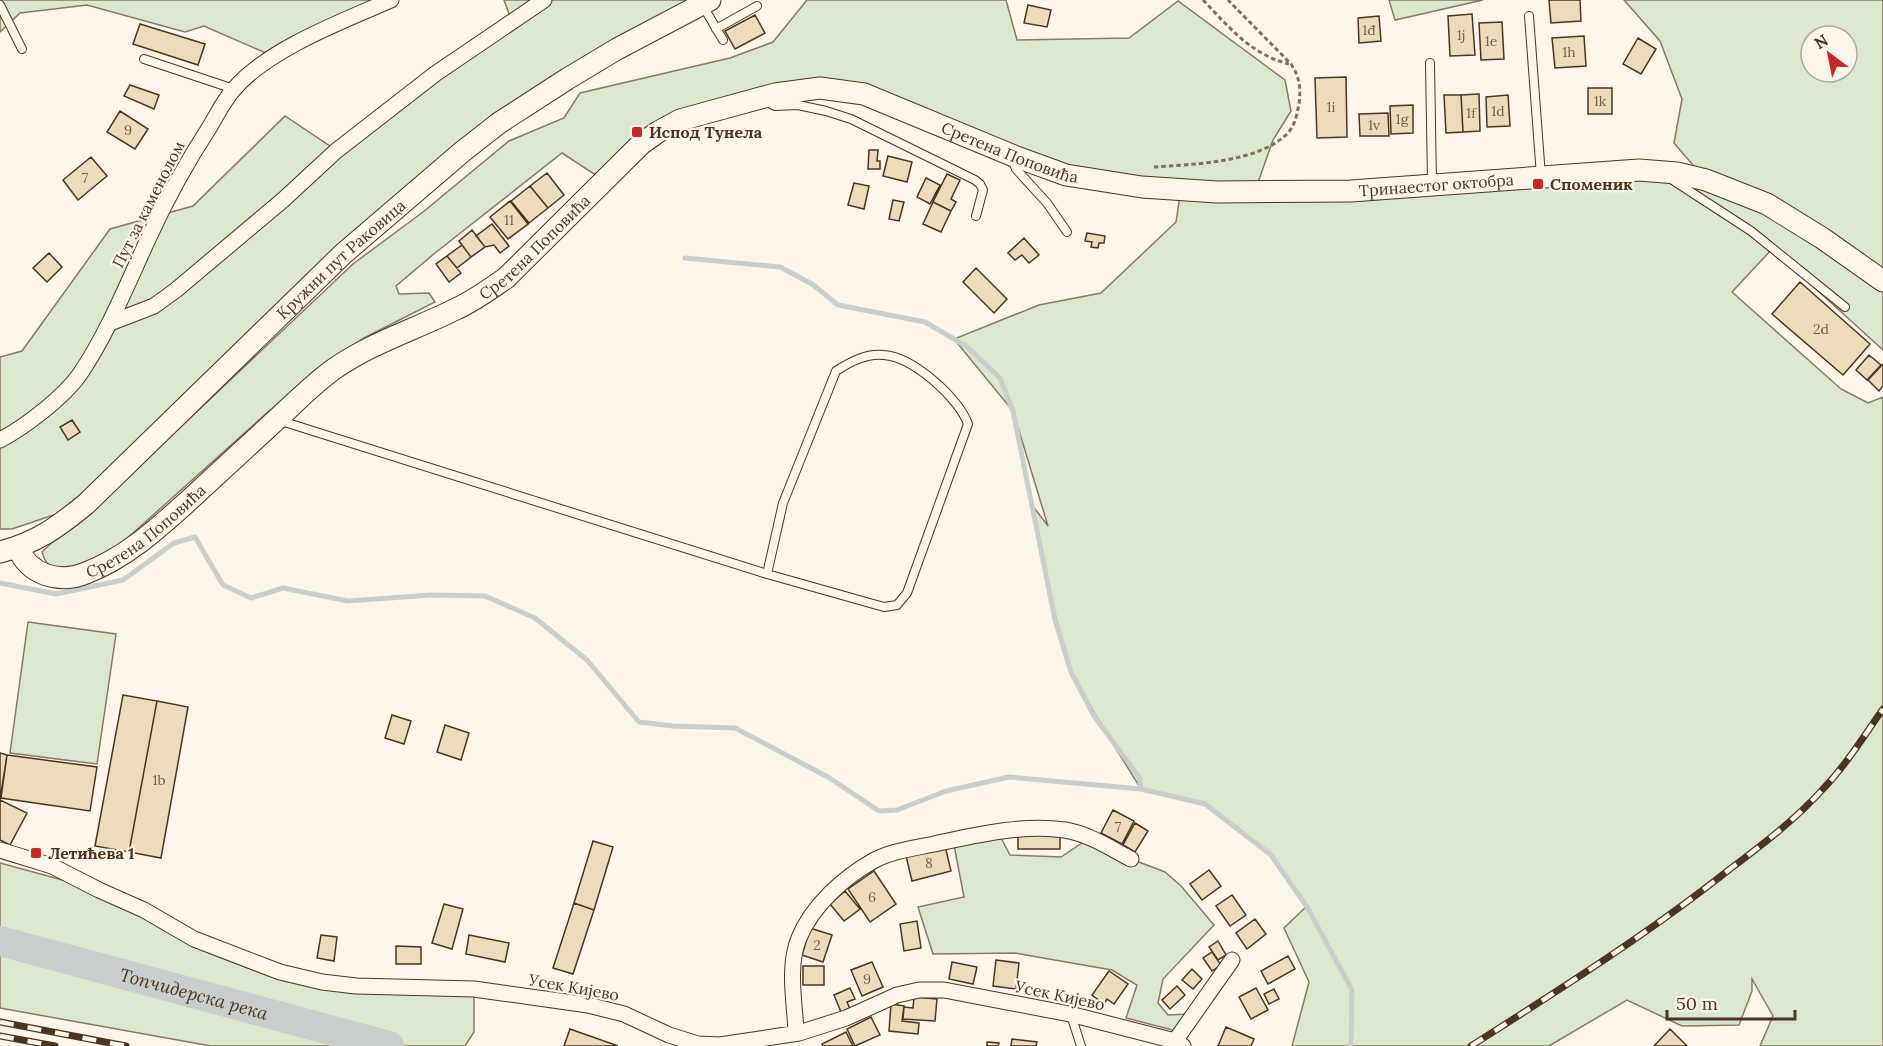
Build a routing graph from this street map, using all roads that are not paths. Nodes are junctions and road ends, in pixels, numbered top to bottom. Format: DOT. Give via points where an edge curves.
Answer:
graph roads {
  1 [pos="392,0"];
  2 [pos="544,0"];
  3 [pos="706,2"];
  4 [pos="0,5"];
  5 [pos="757,6"];
  6 [pos="1529,16"];
  7 [pos="716,29"];
  8 [pos="723,40"];
  9 [pos="22,49"];
  10 [pos="144,59"];
  11 [pos="1430,63"];
  12 [pos="234,89"];
  13 [pos="759,98"];
  14 [pos="1014,156"];
  15 [pos="1659,171"];
  16 [pos="1541,176"];
  17 [pos="1106,182"];
  18 [pos="1432,185"];
  19 [pos="976,216"];
  20 [pos="1067,232"];
  21 [pos="1883,281"];
  22 [pos="1845,307"];
  23 [pos="110,323"];
  24 [pos="277,419"];
  25 [pos="0,440"];
  26 [pos="9,550"];
  27 [pos="768,574"];
  28 [pos="0,850"];
  29 [pos="1131,859"];
  30 [pos="1232,960"];
  31 [pos="1070,1014"];
  32 [pos="796,1033"];
  33 [pos="1179,1043"];
  34 [pos="1081,1046"];
  1 -- 12 [label="street, Пут за каменолом" via="270,58"];
  2 -- 23 [label="street" via="435,74 336,151 176,290 154,306"];
  3 -- 7 [label="lane"];
  3 -- 26 [label="street, Кружни пут Раковица" via="617,49 499,123 343,254 86,504 41,538"];
  4 -- 9 [label="lane"];
  5 -- 7 [label="lane"];
  6 -- 16 [label="lane"];
  7 -- 8 [label="lane"];
  10 -- 12 [label="lane"];
  11 -- 18 [label="lane"];
  12 -- 23 [label="street, Пут за каменолом" via="184,166"];
  13 -- 14 [label="street, Сретена Поповића" via="820,88 864,93"];
  13 -- 19 [label="lane" via="775,106 798,105 851,119 975,180 983,190"];
  13 -- 24 [label="street, Сретена Поповића" via="680,120 657,132 506,278 458,308 337,367"];
  14 -- 17 [label="street, Сретена Поповића" via="1066,175"];
  14 -- 20 [label="lane" via="1016,169"];
  15 -- 16 [label="street, Тринаестог октобра"];
  15 -- 21 [label="street, Тринаестог октобра" via="1706,180 1767,204"];
  15 -- 22 [label="lane" via="1751,231"];
  16 -- 18 [label="street, Тринаестог октобра"];
  17 -- 18 [label="street, Тринаестог октобра" via="1217,192 1351,191"];
  23 -- 25 [label="street, Пут за каменолом" via="79,376 46,408"];
  24 -- 26 [label="street, Сретена Поповића" via="161,526 119,557 85,574 66,578 42,573"];
  24 -- 27 [label="lane"];
  27 -- 27 [label="lane" via="884,607 897,605 907,594 969,424 964,412 929,377 902,358 882,354 852,360 836,371 783,504"];
  28 -- 32 [label="street, Усек Кијево" via="52,866 194,939 279,972 322,982 474,989 588,1005 624,1014 698,1044 720,1045"];
  29 -- 32 [label="street" via="1091,837 1022,828 904,850 875,860 841,883 806,922 793,961"];
  30 -- 33 [label="street"];
  31 -- 32 [label="street, Усек Кијево" via="944,990 919,990"];
  31 -- 33 [label="street, Усек Кијево"];
  31 -- 34 [label="lane"];
}
